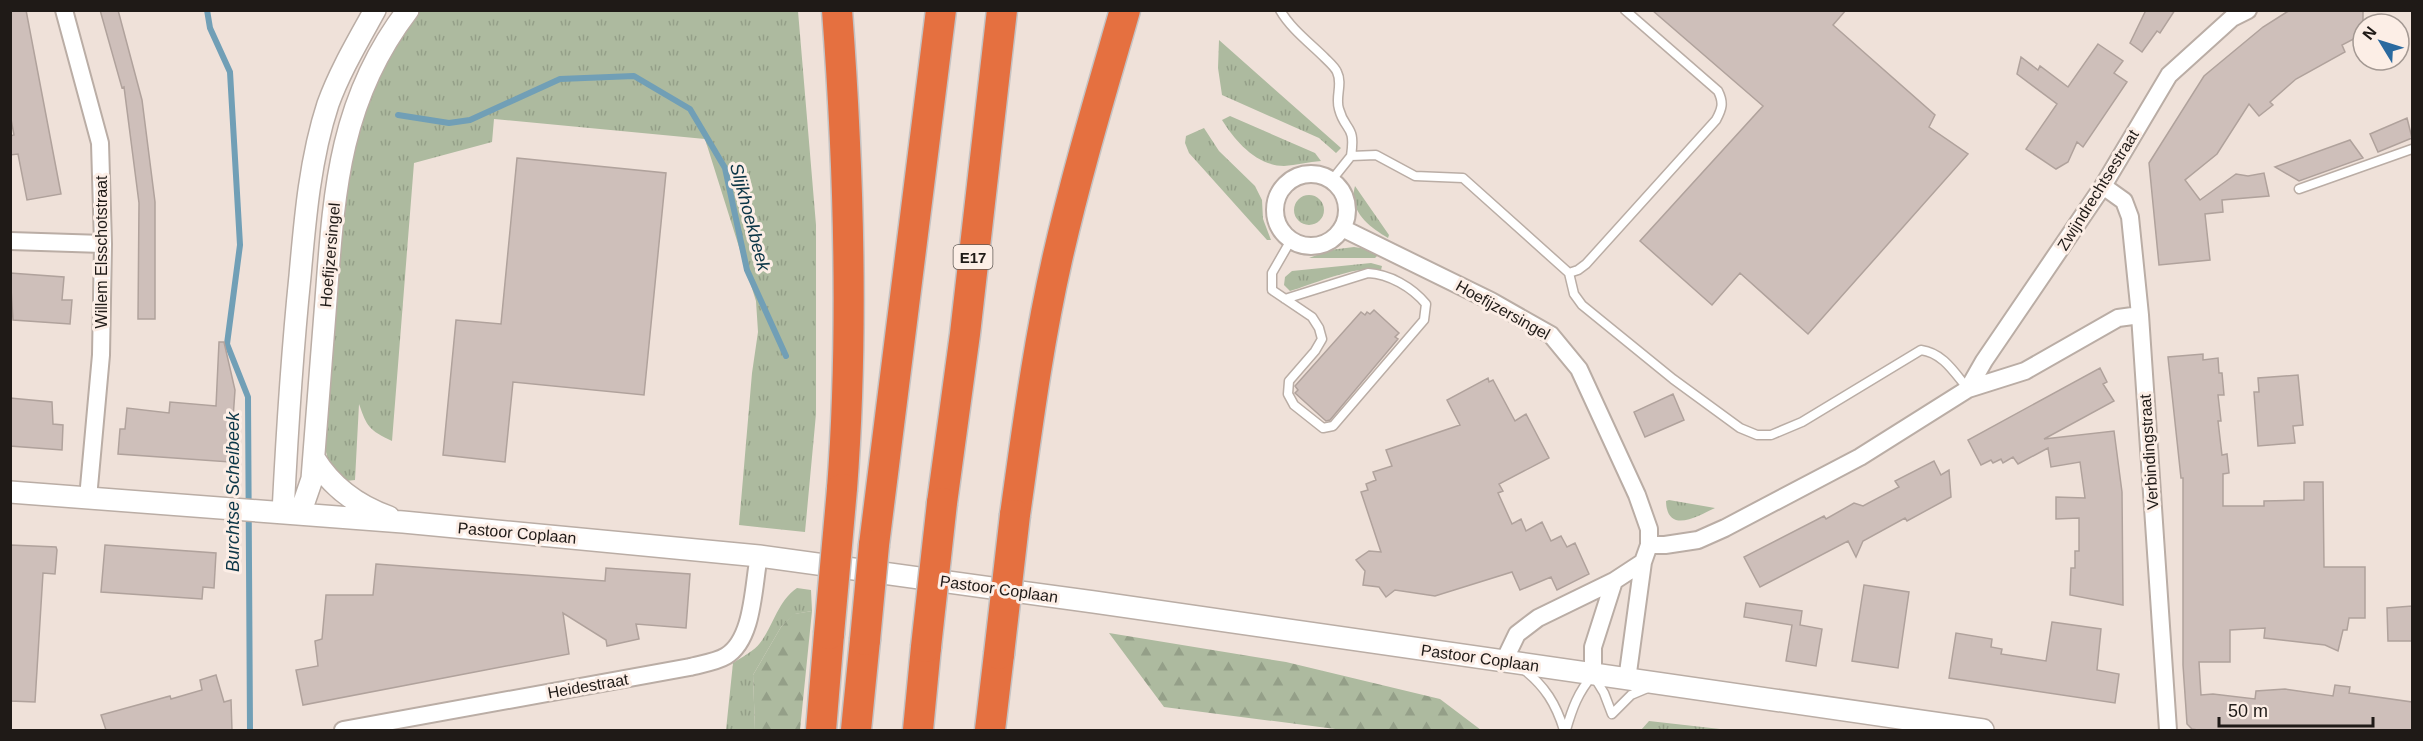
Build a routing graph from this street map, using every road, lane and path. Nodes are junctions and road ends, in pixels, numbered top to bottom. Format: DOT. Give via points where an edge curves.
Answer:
graph roads {
  1 [pos="64,10"];
  2 [pos="375,10"];
  3 [pos="408,10"];
  4 [pos="837,10"];
  5 [pos="941,10"];
  6 [pos="1002,10"];
  7 [pos="1125,10"];
  8 [pos="1280,10"];
  9 [pos="1625,10"];
  10 [pos="2248,10"];
  11 [pos="2412,149"];
  12 [pos="1351,156"];
  13 [pos="1331,181"];
  14 [pos="2103,186"];
  15 [pos="2299,189"];
  16 [pos="1342,228"];
  17 [pos="1291,240"];
  18 [pos="10,241"];
  19 [pos="103,244"];
  20 [pos="1569,273"];
  21 [pos="1285,299"];
  22 [pos="2140,315"];
  23 [pos="1968,389"];
  24 [pos="314,458"];
  25 [pos="10,492"];
  26 [pos="88,498"];
  27 [pos="291,513"];
  28 [pos="403,522"];
  29 [pos="1649,545"];
  30 [pos="759,556"];
  31 [pos="1643,562"];
  32 [pos="1614,581"];
  33 [pos="1510,662"];
  34 [pos="1593,675"];
  35 [pos="1627,680"];
  36 [pos="1656,684"];
  37 [pos="343,730"];
  38 [pos="821,730"];
  39 [pos="856,730"];
  40 [pos="918,730"];
  41 [pos="990,730"];
  42 [pos="1565,730"];
  43 [pos="1983,730"];
  44 [pos="2168,730"];
  1 -- 19 [label="street, Willem Elsschotstraat" via="100,143"];
  2 -- 27 [label="street, Hoefijzersingel" via="328,105 315,157 295,328"];
  3 -- 24 [label="street, Hoefijzersingel" via="372,67 342,150 331,225"];
  4 -- 38 [label="highway, bridge" via="845,118 848,402"];
  5 -- 39 [label="highway, bridge" via="880,494"];
  6 -- 40 [label="highway, E17, bridge"];
  7 -- 41 [label="highway, bridge" via="1072,195 1028,416"];
  8 -- 12 [label="lane" via="1337,71 1339,110 1354,140"];
  9 -- 20 [label="lane" via="1718,91 1722,109 1586,264"];
  10 -- 14 [label="street, Zwijndrechtsestraat" via="2232,18 2169,75"];
  11 -- 15 [label="lane"];
  12 -- 13 [label="lane"];
  12 -- 20 [label="lane" via="1376,155 1415,176 1463,178"];
  13 -- 16 [label="street" via="1344,198"];
  13 -- 17 [label="street" via="1322,176 1300,176 1282,189 1275,211 1282,232"];
  14 -- 22 [label="street, Verbindingstraat" via="2124,201 2130,217"];
  14 -- 23 [label="street, Zwijndrechtsestraat"];
  16 -- 17 [label="street" via="1334,237 1313,246"];
  16 -- 29 [label="street, Hoefijzersingel" via="1551,335 1579,369 1637,495 1649,529"];
  17 -- 21 [label="lane" via="1272,273 1272,290"];
  18 -- 19 [label="street"];
  19 -- 26 [label="street, Willem Elsschotstraat" via="101,355"];
  20 -- 23 [label="lane" via="1574,294 1582,305 1740,428 1757,435 1771,435 1802,422 1921,350 1944,360"];
  21 -- 21 [label="lane" via="1312,317 1319,328 1322,339 1289,381 1288,394 1294,405 1323,428 1333,426 1406,342 1424,320 1426,304 1406,286 1377,273"];
  22 -- 23 [label="street, Zwijndrechtsestraat" via="2118,318 2025,370"];
  22 -- 44 [label="street, Verbindingstraat"];
  23 -- 29 [label="street, Zwijndrechtsestraat" via="1860,457 1725,528 1698,540"];
  24 -- 27 [label="street, Hoefijzersingel" via="312,479"];
  24 -- 28 [label="street" via="347,495"];
  25 -- 26 [label="street, Pastoor Coplaan"];
  26 -- 27 [label="street, Pastoor Coplaan"];
  27 -- 28 [label="street, Pastoor Coplaan"];
  28 -- 30 [label="street, Pastoor Coplaan"];
  29 -- 31 [label="street"];
  30 -- 33 [label="street, Pastoor Coplaan"];
  30 -- 37 [label="street, Heidestraat" via="756,588 742,639 726,656 690,667"];
  31 -- 32 [label="street"];
  31 -- 35 [label="street"];
  32 -- 33 [label="street" via="1538,618 1516,634"];
  32 -- 34 [label="street" via="1593,647"];
  33 -- 34 [label="street, Pastoor Coplaan"];
  33 -- 42 [label="lane" via="1540,682 1557,708"];
  34 -- 35 [label="street, Pastoor Coplaan"];
  34 -- 36 [label="lane" via="1612,714 1631,695"];
  34 -- 42 [label="lane" via="1581,689"];
  35 -- 36 [label="street, Pastoor Coplaan"];
  36 -- 43 [label="street, Pastoor Coplaan"];
}
